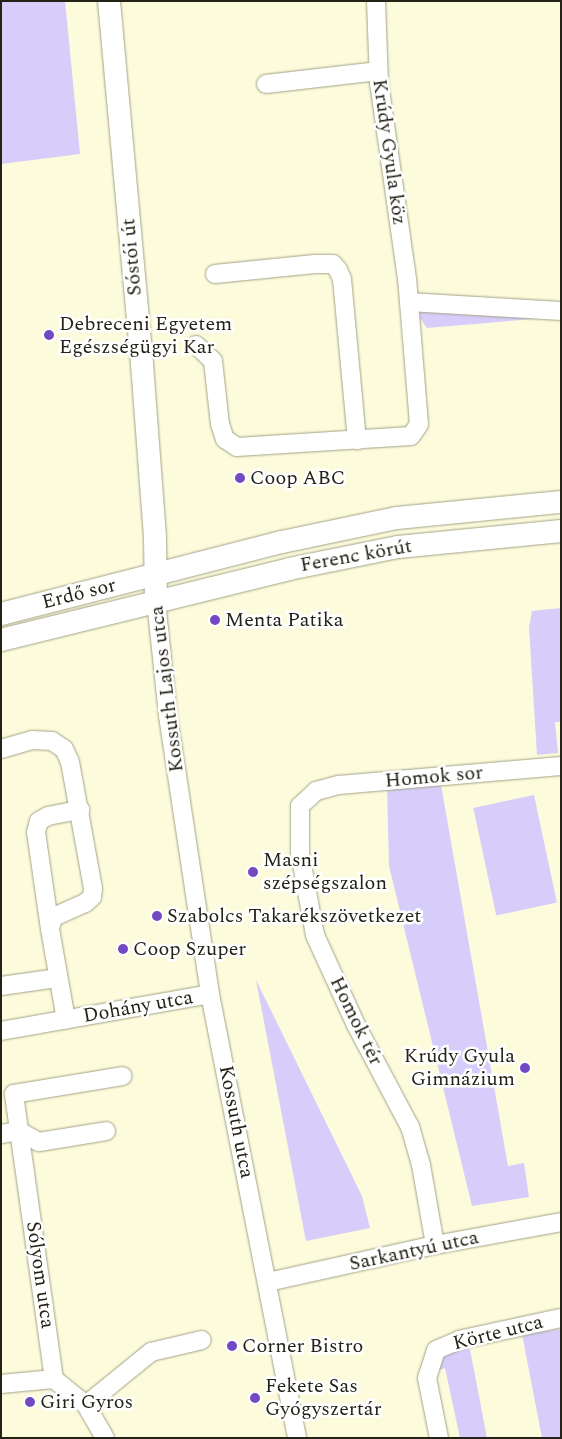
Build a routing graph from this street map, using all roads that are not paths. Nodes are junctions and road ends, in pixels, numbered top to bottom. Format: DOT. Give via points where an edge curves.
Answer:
graph roads {
  1 [pos="109,1"];
  2 [pos="376,1"];
  3 [pos="378,71"];
  4 [pos="266,84"];
  5 [pos="215,274"];
  6 [pos="408,302"];
  7 [pos="561,311"];
  8 [pos="196,345"];
  9 [pos="357,440"];
  10 [pos="561,502"];
  11 [pos="561,531"];
  12 [pos="156,573"];
  13 [pos="156,601"];
  14 [pos="1,614"];
  15 [pos="1,640"];
  16 [pos="1,749"];
  17 [pos="561,766"];
  18 [pos="310,795"];
  19 [pos="182,804"];
  20 [pos="80,810"];
  21 [pos="50,929"];
  22 [pos="58,978"];
  23 [pos="1,986"];
  24 [pos="210,994"];
  25 [pos="66,1020"];
  26 [pos="1,1031"];
  27 [pos="124,1076"];
  28 [pos="19,1131"];
  29 [pos="106,1131"];
  30 [pos="1,1134"];
  31 [pos="561,1222"];
  32 [pos="435,1245"];
  33 [pos="268,1282"];
  34 [pos="561,1318"];
  35 [pos="202,1340"];
  36 [pos="54,1379"];
  37 [pos="1,1384"];
  38 [pos="86,1405"];
  39 [pos="105,1438"];
  40 [pos="298,1438"];
  41 [pos="439,1438"];
  1 -- 12 [label="main road, Sóstói út" via="142,364"];
  2 -- 3 [label="street, Krúdy Gyula köz"];
  3 -- 4 [label="street"];
  3 -- 6 [label="street, Krúdy Gyula köz"];
  5 -- 9 [label="street" via="333,264 342,279"];
  6 -- 7 [label="street"];
  6 -- 9 [label="street, Krúdy Gyula köz" via="419,424 411,436"];
  8 -- 9 [label="street, Krúdy Gyula köz" via="213,361 220,424 225,439 237,447"];
  10 -- 12 [label="main road, Ferenc körút" via="397,518"];
  11 -- 13 [label="main road, Ferenc körút" via="398,547"];
  12 -- 13 [label="main road, Kossuth Lajos utca"];
  12 -- 14 [label="main road, Erdő sor"];
  13 -- 15 [label="main road, Erdő sor"];
  13 -- 19 [label="street, Kossuth Lajos utca" via="168,716"];
  16 -- 20 [label="street" via="32,740 52,741 64,748"];
  17 -- 18 [label="street, Homok sor" via="339,785"];
  18 -- 32 [label="street, Homok tér" via="300,806 299,820 304,882 315,935 356,1025 410,1127 421,1165"];
  19 -- 24 [label="street, Kossuth utca"];
  20 -- 21 [label="street" via="94,888 92,898 53,917"];
  20 -- 21 [label="street, Dohány utca" via="48,816 40,820 36,832"];
  21 -- 22 [label="street, Dohány utca"];
  22 -- 23 [label="street"];
  22 -- 25 [label="street, Dohány utca"];
  24 -- 25 [label="street, Dohány utca"];
  24 -- 33 [label="street, Kossuth utca"];
  25 -- 26 [label="street, Dohány utca"];
  27 -- 28 [label="street, Sólyom utca" via="14,1094"];
  28 -- 29 [label="street" via="39,1142"];
  28 -- 30 [label="street"];
  28 -- 36 [label="street, Sólyom utca"];
  31 -- 32 [label="street, Sarkantyú utca"];
  32 -- 33 [label="street, Sarkantyú utca"];
  33 -- 40 [label="street, Kossuth utca"];
  34 -- 41 [label="street, Körte utca" via="458,1340 436,1350 427,1378"];
  35 -- 38 [label="street" via="151,1352"];
  36 -- 37 [label="street"];
  36 -- 38 [label="street"];
  38 -- 39 [label="street"];
}
